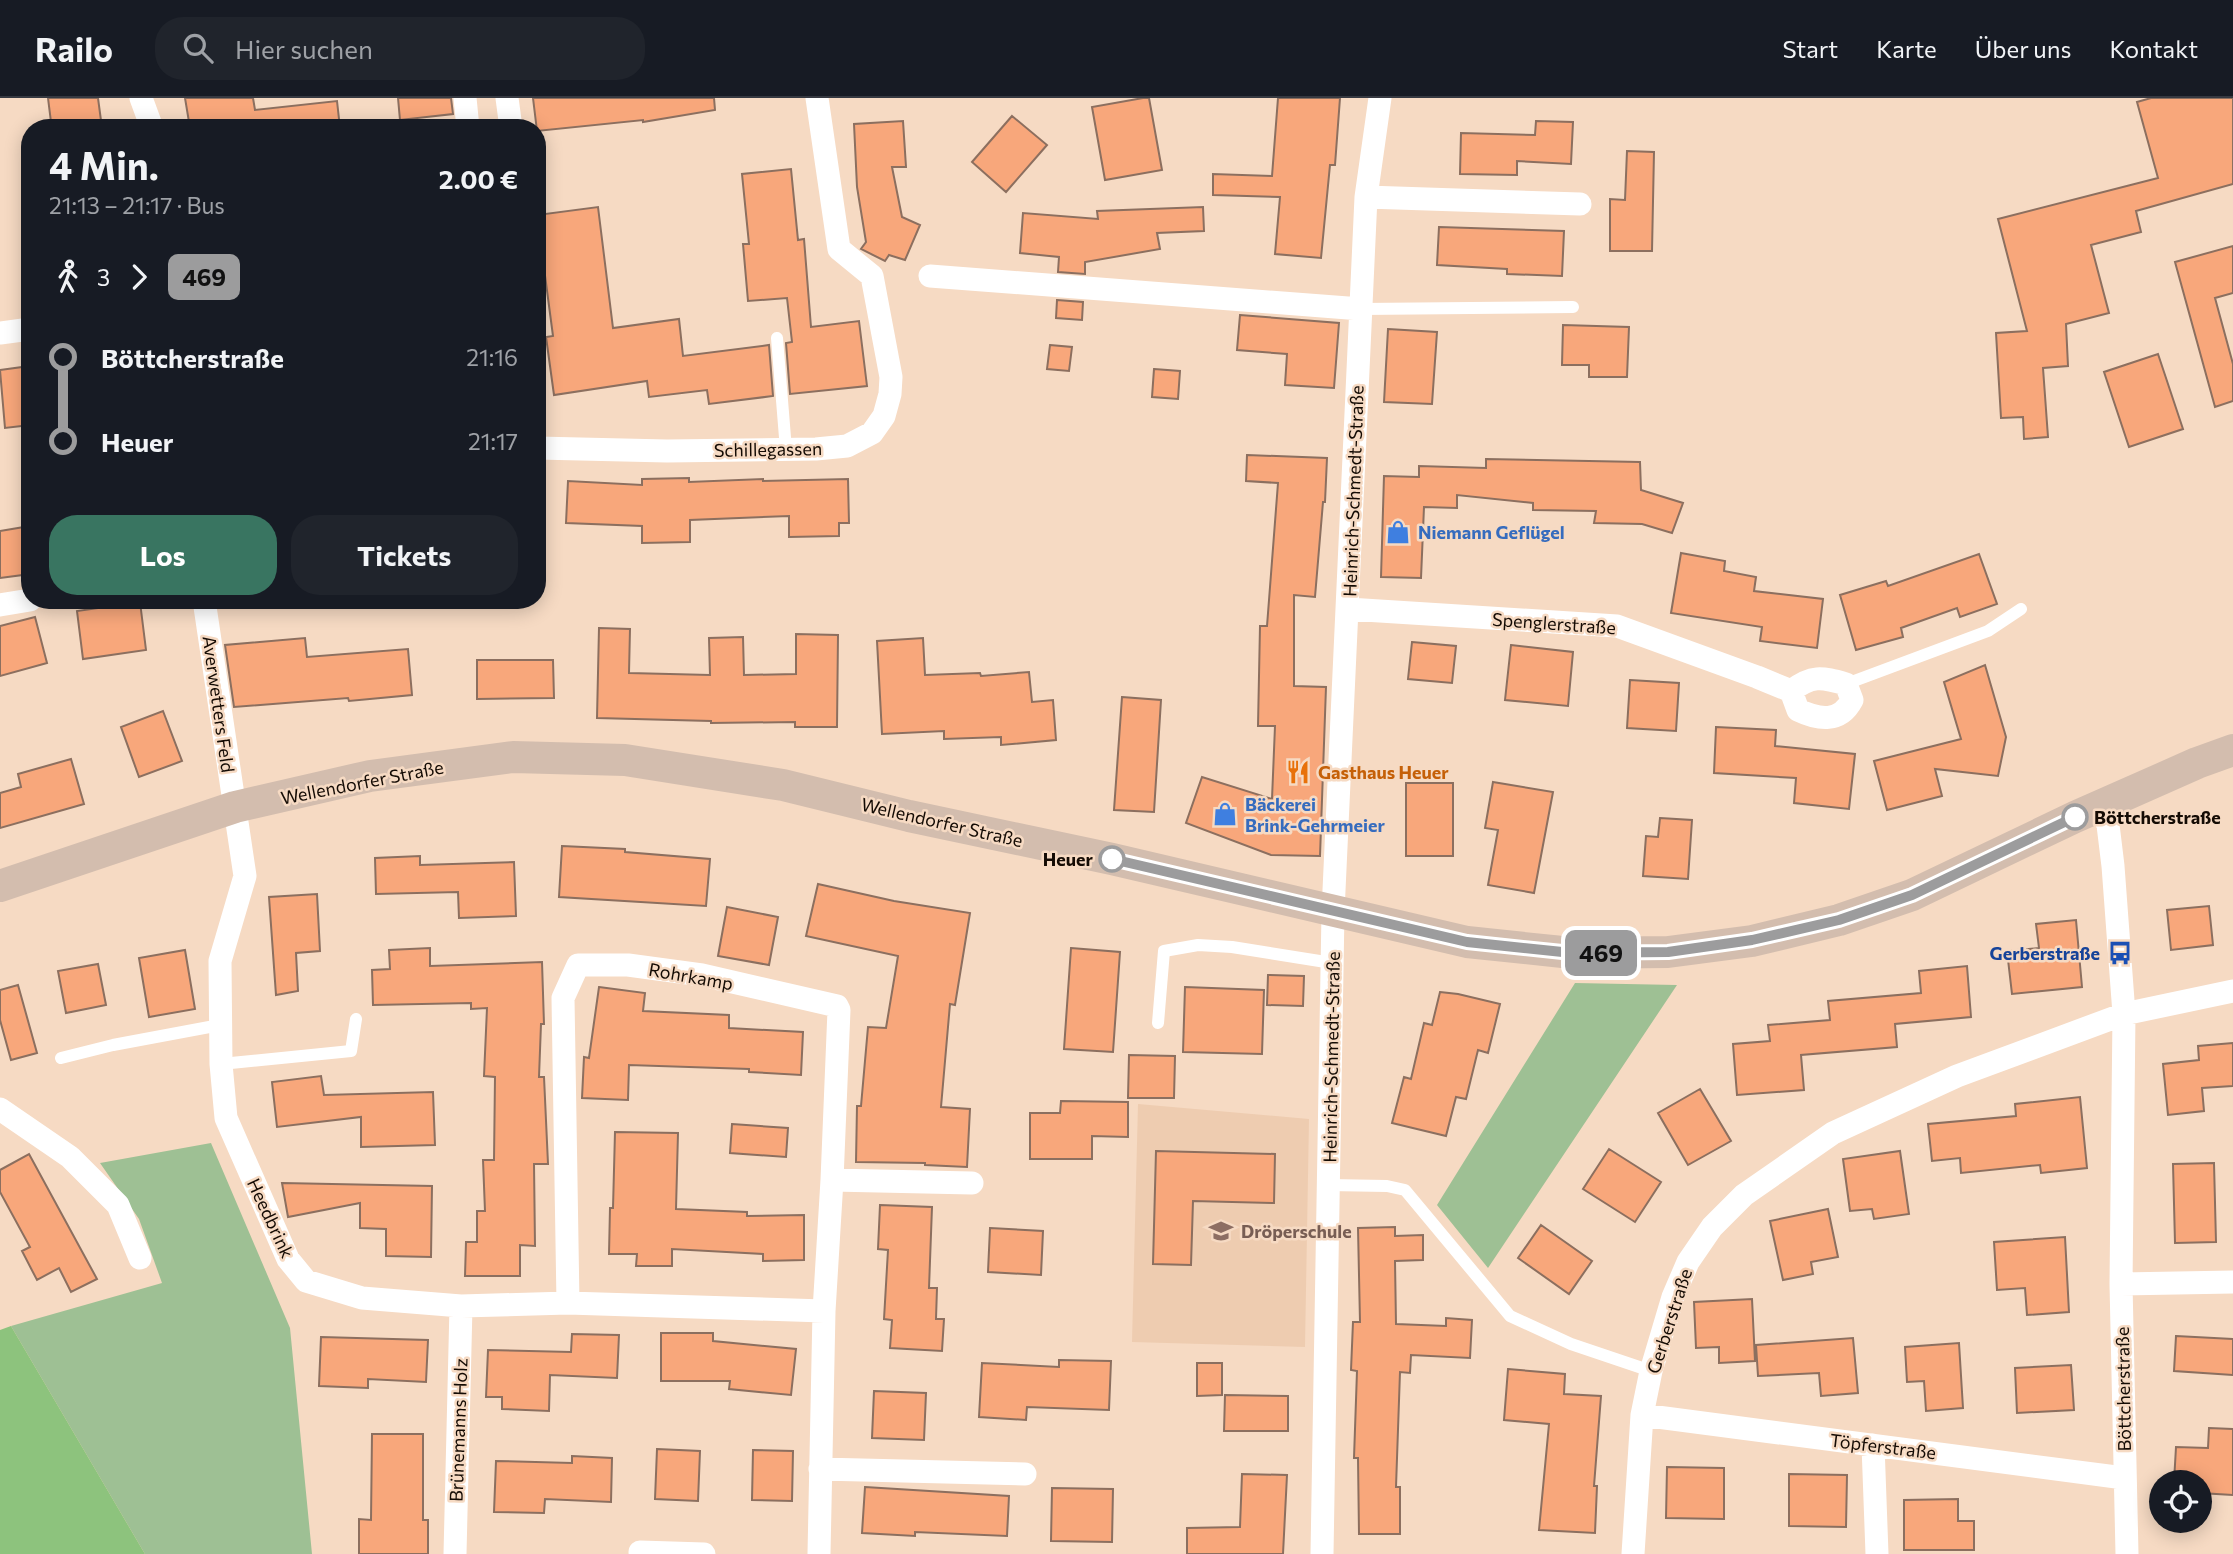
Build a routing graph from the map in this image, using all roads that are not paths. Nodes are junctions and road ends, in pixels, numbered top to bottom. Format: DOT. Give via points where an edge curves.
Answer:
graph roads {
  1 [pos="141,98"];
  2 [pos="465,98"];
  3 [pos="508,98"];
  4 [pos="817,98"];
  5 [pos="1380,98"];
  6 [pos="149,119"];
  7 [pos="467,119"];
  8 [pos="510,119"];
  9 [pos="1366,197"];
  10 [pos="1580,204"];
  11 [pos="930,276"];
  12 [pos="1573,307"];
  13 [pos="1361,309"];
  14 [pos="21,330"];
  15 [pos="0,333"];
  16 [pos="777,338"];
  17 [pos="546,448"];
  18 [pos="786,450"];
  19 [pos="21,601"];
  20 [pos="0,604"];
  21 [pos="205,609"];
  22 [pos="1348,609"];
  23 [pos="2021,609"];
  24 [pos="1846,684"];
  25 [pos="1791,691"];
  26 [pos="2233,750"];
  27 [pos="235,807"];
  28 [pos="2100,807"];
  29 [pos="0,886"];
  30 [pos="1333,912"];
  31 [pos="1332,963"];
  32 [pos="2233,990"];
  33 [pos="2123,1014"];
  34 [pos="356,1018"];
  35 [pos="1158,1023"];
  36 [pos="220,1025"];
  37 [pos="61,1058"];
  38 [pos="221,1063"];
  39 [pos="0,1110"];
  40 [pos="832,1180"];
  41 [pos="972,1184"];
  42 [pos="1328,1185"];
  43 [pos="141,1258"];
  44 [pos="2233,1282"];
  45 [pos="2121,1283"];
  46 [pos="568,1303"];
  47 [pos="461,1306"];
  48 [pos="824,1311"];
  49 [pos="1651,1371"];
  50 [pos="1642,1415"];
  51 [pos="1873,1445"];
  52 [pos="820,1469"];
  53 [pos="1025,1474"];
  54 [pos="2124,1478"];
  55 [pos="639,1552"];
  56 [pos="455,1554"];
  57 [pos="704,1554"];
  58 [pos="819,1554"];
  59 [pos="1322,1554"];
  60 [pos="1633,1554"];
  61 [pos="1877,1554"];
  62 [pos="2127,1554"];
  1 -- 6 [label="street"];
  2 -- 7 [label="street"];
  3 -- 8 [label="street"];
  4 -- 18 [label="street, Schillegassen" via="839,249 872,276 891,377 890,394 884,416 872,433 847,446"];
  5 -- 9 [label="street, Heinrich-Schmedt-Straße"];
  9 -- 10 [label="street"];
  9 -- 13 [label="street, Heinrich-Schmedt-Straße"];
  11 -- 13 [label="street"];
  12 -- 13 [label="lane"];
  13 -- 22 [label="street, Heinrich-Schmedt-Straße"];
  14 -- 15 [label="street"];
  16 -- 18 [label="lane"];
  17 -- 18 [label="street, Schillegassen"];
  19 -- 20 [label="street"];
  21 -- 27 [label="street, Averwetters Feld"];
  22 -- 25 [label="street, Spenglerstraße" via="1617,626"];
  22 -- 30 [label="street, Heinrich-Schmedt-Straße"];
  23 -- 24 [label="lane" via="1988,631"];
  24 -- 25 [label="street" via="1823,677 1804,681"];
  24 -- 25 [label="street" via="1852,700 1847,710 1816,718 1798,710"];
  26 -- 28 [label="street, Wellendorfer Straße"];
  27 -- 29 [label="street, Wellendorfer Straße"];
  27 -- 30 [label="street, Wellendorfer Straße" via="408,769 513,757 625,760 783,785"];
  27 -- 36 [label="street, Heedbrink" via="245,876 220,961"];
  28 -- 30 [label="street, Wellendorfer Straße" via="1912,895 1839,920 1668,952 1572,953 1467,942"];
  28 -- 33 [label="street, Böttcherstraße" via="2108,825 2113,866"];
  30 -- 31 [label="street, Heinrich-Schmedt-Straße"];
  31 -- 35 [label="lane" via="1232,947 1198,945 1164,951"];
  31 -- 42 [label="street, Heinrich-Schmedt-Straße"];
  32 -- 33 [label="street, Gerberstraße"];
  33 -- 45 [label="street, Böttcherstraße"];
  33 -- 49 [label="street, Gerberstraße" via="1892,1104 1833,1133 1744,1195 1712,1227 1688,1262"];
  34 -- 38 [label="lane" via="351,1051"];
  36 -- 37 [label="lane"];
  36 -- 38 [label="street, Heedbrink"];
  38 -- 47 [label="street, Heedbrink" via="226,1118 288,1259 306,1281 362,1298"];
  39 -- 43 [label="street" via="70,1157 118,1205"];
  40 -- 41 [label="street"];
  40 -- 46 [label="street, Rohrkamp" via="837,1006 702,975 628,965 578,965 563,998"];
  40 -- 48 [label="street, Rohrkamp"];
  42 -- 49 [label="lane" via="1405,1190 1510,1316 1571,1344"];
  42 -- 59 [label="street, Heinrich-Schmedt-Straße"];
  44 -- 45 [label="street"];
  45 -- 54 [label="street, Böttcherstraße"];
  46 -- 47 [label="street, Heedbrink"];
  46 -- 48 [label="street, Heedbrink"];
  47 -- 56 [label="street, Brünemanns Holz"];
  48 -- 52 [label="street"];
  49 -- 50 [label="street, Gerberstraße"];
  50 -- 51 [label="street, Töpferstraße"];
  50 -- 60 [label="street, Gerberstraße"];
  51 -- 54 [label="street, Töpferstraße"];
  51 -- 61 [label="street"];
  52 -- 53 [label="street"];
  52 -- 58 [label="street"];
  54 -- 62 [label="street, Böttcherstraße"];
  55 -- 57 [label="street"];
}
